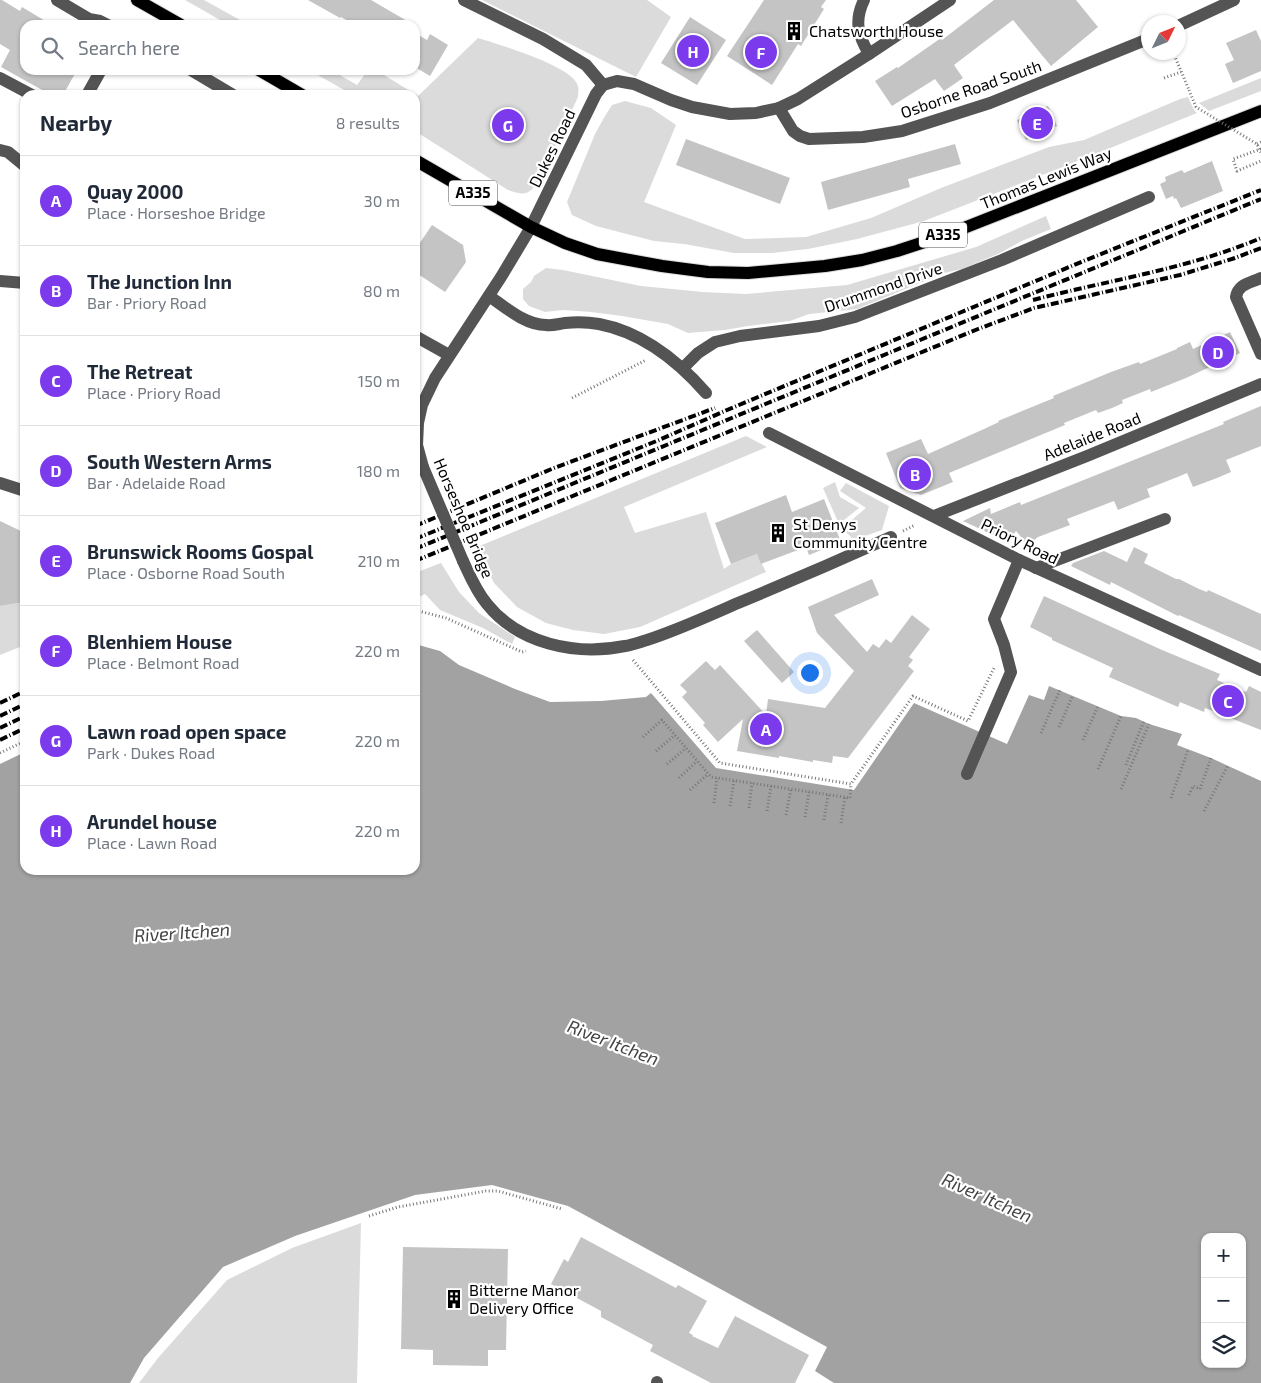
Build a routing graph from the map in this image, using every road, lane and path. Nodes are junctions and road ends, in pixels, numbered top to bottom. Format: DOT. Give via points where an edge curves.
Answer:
graph roads {
  1 [pos="57,0"];
  2 [pos="137,0"];
  3 [pos="464,0"];
  4 [pos="864,0"];
  5 [pos="950,0"];
  6 [pos="1234,0"];
  7 [pos="96,20"];
  8 [pos="172,20"];
  9 [pos="1186,22"];
  10 [pos="1141,42"];
  11 [pos="869,54"];
  12 [pos="1176,60"];
  13 [pos="1181,72"];
  14 [pos="98,75"];
  15 [pos="199,75"];
  16 [pos="268,75"];
  17 [pos="0,78"];
  18 [pos="1164,78"];
  19 [pos="603,85"];
  20 [pos="23,90"];
  21 [pos="90,90"];
  22 [pos="225,90"];
  23 [pos="293,90"];
  24 [pos="779,108"];
  25 [pos="1261,111"];
  26 [pos="1261,142"];
  27 [pos="1257,144"];
  28 [pos="1261,149"];
  29 [pos="0,150"];
  30 [pos="1261,154"];
  31 [pos="20,158"];
  32 [pos="1261,161"];
  33 [pos="420,163"];
  34 [pos="1149,197"];
  35 [pos="531,227"];
  36 [pos="1261,278"];
  37 [pos="0,282"];
  38 [pos="20,283"];
  39 [pos="489,296"];
  40 [pos="420,339"];
  41 [pos="659,351"];
  42 [pos="1261,354"];
  43 [pos="449,355"];
  44 [pos="683,368"];
  45 [pos="1261,384"];
  46 [pos="706,392"];
  47 [pos="572,398"];
  48 [pos="420,414"];
  49 [pos="770,433"];
  50 [pos="420,456"];
  51 [pos="0,483"];
  52 [pos="20,489"];
  53 [pos="934,516"];
  54 [pos="1165,519"];
  55 [pos="891,537"];
  56 [pos="1019,560"];
  57 [pos="1036,568"];
  58 [pos="420,611"];
  59 [pos="537,640"];
  60 [pos="1004,645"];
  61 [pos="626,646"];
  62 [pos="1261,670"];
  63 [pos="1060,690"];
  64 [pos="1073,695"];
  65 [pos="1098,706"];
  66 [pos="1121,716"];
  67 [pos="1144,721"];
  68 [pos="1149,724"];
  69 [pos="1059,727"];
  70 [pos="1042,732"];
  71 [pos="675,735"];
  72 [pos="643,736"];
  73 [pos="1083,740"];
  74 [pos="20,743"];
  75 [pos="686,748"];
  76 [pos="1188,750"];
  77 [pos="656,751"];
  78 [pos="0,753"];
  79 [pos="1212,758"];
  80 [pos="697,761"];
  81 [pos="667,764"];
  82 [pos="1228,765"];
  83 [pos="1126,766"];
  84 [pos="1098,770"];
  85 [pos="708,774"];
  86 [pos="967,774"];
  87 [pos="679,778"];
  88 [pos="717,778"];
  89 [pos="734,781"];
  90 [pos="752,783"];
  91 [pos="852,784"];
  92 [pos="771,786"];
  93 [pos="791,789"];
  94 [pos="1121,789"];
  95 [pos="690,790"];
  96 [pos="809,792"];
  97 [pos="828,795"];
  98 [pos="1189,795"];
  99 [pos="845,797"];
  100 [pos="1171,798"];
  101 [pos="714,803"];
  102 [pos="730,806"];
  103 [pos="749,808"];
  104 [pos="767,811"];
  105 [pos="1204,811"];
  106 [pos="786,815"];
  107 [pos="805,818"];
  108 [pos="824,820"];
  109 [pos="841,823"];
  110 [pos="562,1209"];
  111 [pos="369,1216"];
  1 -- 7 [label="street"];
  2 -- 8 [label="main road"];
  3 -- 19 [label="street" via="543,39 586,65"];
  4 -- 11 [label="street" via="858,30"];
  5 -- 11 [label="street"];
  6 -- 9 [label="street"];
  10 -- 24 [label="street, Osborne Road South" via="990,103 902,131 863,137 809,138 793,131"];
  11 -- 24 [label="street"];
  12 -- 13 [label="path"];
  13 -- 18 [label="path"];
  13 -- 27 [label="path, bridge" via="1196,107"];
  14 -- 21 [label="street"];
  15 -- 22 [label="street"];
  16 -- 23 [label="main road"];
  17 -- 20 [label="street"];
  19 -- 24 [label="street" via="617,81 634,84 692,107 730,114"];
  19 -- 35 [label="street, Dukes Road"];
  25 -- 35 [label="main road, Thomas Lewis Way / A335" via="946,234 862,260 825,266 748,273 662,266 597,254"];
  26 -- 27 [label="path, bridge"];
  27 -- 30 [label="path, bridge"];
  28 -- 32 [label="path" via="1233,159 1237,171"];
  29 -- 31 [label="street"];
  33 -- 35 [label="main road, Thomas Lewis Way / A335"];
  34 -- 44 [label="street, Drummond Drive" via="984,267 854,317 819,326 715,342"];
  35 -- 39 [label="street, Horseshoe Bridge"];
  36 -- 42 [label="street" via="1240,286 1236,297"];
  37 -- 38 [label="street"];
  39 -- 41 [label="street" via="531,323 546,326 577,322 600,324 625,332"];
  39 -- 43 [label="street, Horseshoe Bridge"];
  40 -- 43 [label="street"];
  41 -- 44 [label="street"];
  41 -- 47 [label="path"];
  43 -- 48 [label="street, Horseshoe Bridge, bridge"];
  44 -- 46 [label="street"];
  45 -- 53 [label="street, Adelaide Road"];
  49 -- 53 [label="street, Priory Road"];
  50 -- 59 [label="street, Horseshoe Bridge, bridge" via="463,561 487,605 519,632"];
  51 -- 52 [label="street"];
  53 -- 55 [label="path"];
  53 -- 56 [label="street, Priory Road"];
  54 -- 57 [label="street"];
  55 -- 61 [label="street, Horseshoe Bridge" via="665,634"];
  56 -- 57 [label="street, Priory Road"];
  56 -- 60 [label="street" via="994,619"];
  57 -- 62 [label="street, Priory Road"];
  58 -- 59 [label="path" via="446,618 522,652"];
  59 -- 61 [label="street, Horseshoe Bridge" via="577,649"];
  60 -- 86 [label="street" via="1011,672"];
  60 -- 91 [label="path" via="968,721 913,696"];
  61 -- 91 [label="path" via="638,667 720,763"];
  63 -- 70 [label="path"];
  64 -- 69 [label="path"];
  65 -- 73 [label="path"];
  66 -- 84 [label="path"];
  67 -- 83 [label="path"];
  68 -- 94 [label="path"];
  71 -- 72 [label="path" via="662,720"];
  71 -- 75 [label="path"];
  71 -- 77 [label="path"];
  74 -- 78 [label="path"];
  75 -- 80 [label="path"];
  75 -- 81 [label="path"];
  76 -- 100 [label="path"];
  79 -- 98 [label="path" via="1200,789 1193,786"];
  80 -- 85 [label="path"];
  80 -- 87 [label="path"];
  82 -- 105 [label="path"];
  85 -- 88 [label="path"];
  85 -- 95 [label="path"];
  88 -- 89 [label="path"];
  88 -- 101 [label="path"];
  89 -- 90 [label="path"];
  89 -- 102 [label="path"];
  90 -- 92 [label="path"];
  90 -- 103 [label="path"];
  91 -- 99 [label="path" via="850,798"];
  92 -- 93 [label="path"];
  92 -- 104 [label="path"];
  93 -- 96 [label="path"];
  93 -- 106 [label="path"];
  96 -- 97 [label="path"];
  96 -- 107 [label="path"];
  97 -- 99 [label="path"];
  97 -- 108 [label="path"];
  99 -- 109 [label="path"];
  110 -- 111 [label="path" via="498,1191 486,1191 398,1207"];
}
